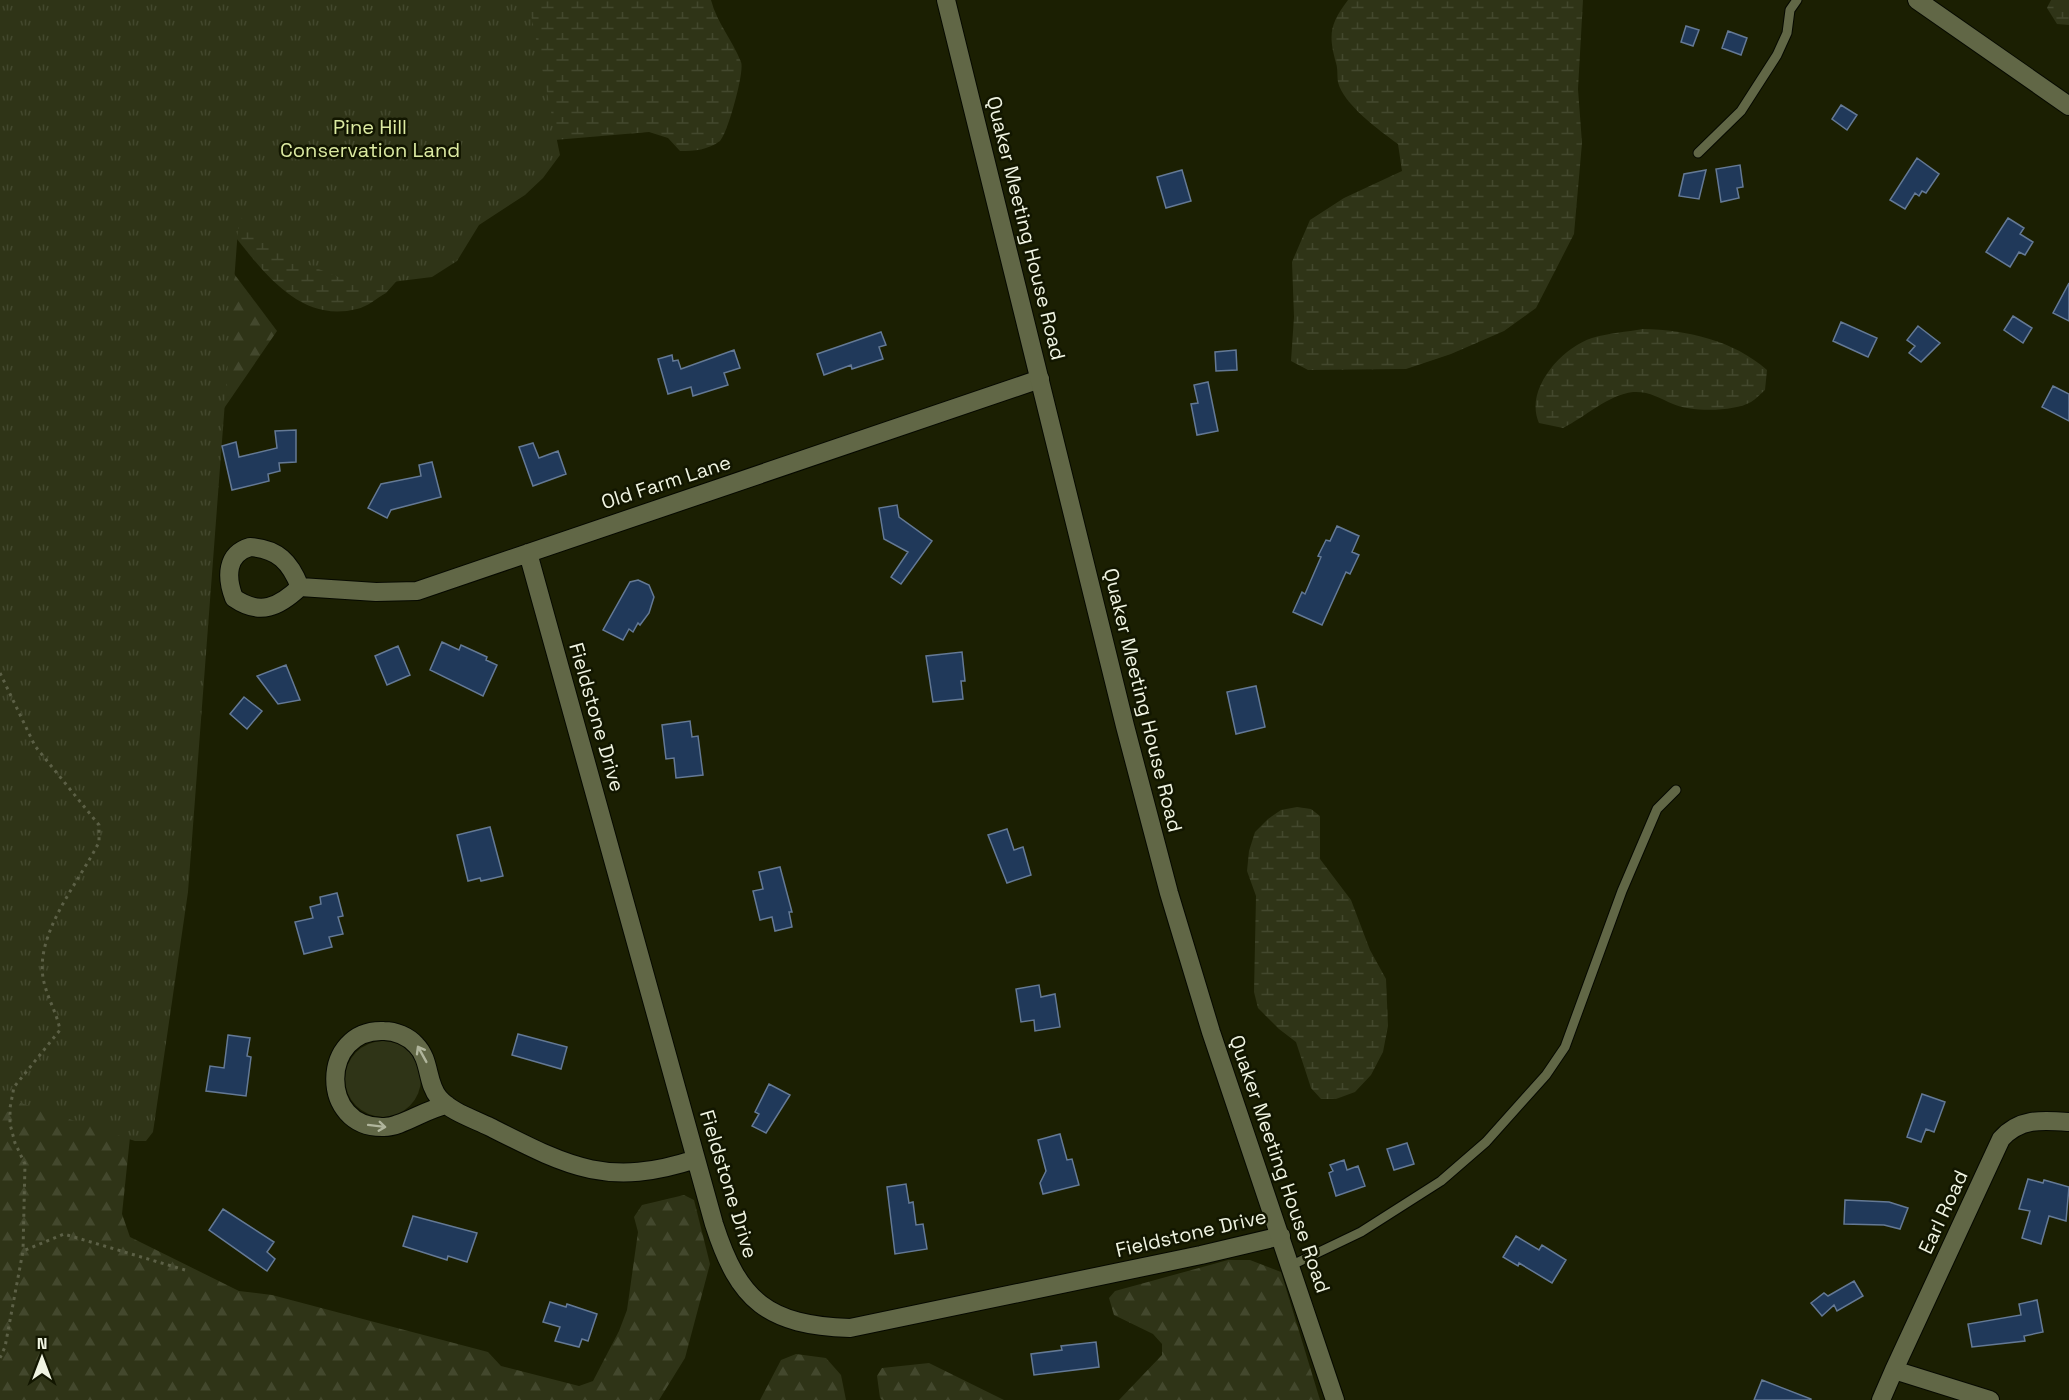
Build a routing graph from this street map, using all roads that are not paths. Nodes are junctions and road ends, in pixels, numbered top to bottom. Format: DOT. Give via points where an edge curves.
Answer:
graph roads {
  1 [pos="946,0"];
  2 [pos="1797,0"];
  3 [pos="1917,0"];
  4 [pos="2069,106"];
  5 [pos="1698,153"];
  6 [pos="1040,379"];
  7 [pos="528,553"];
  8 [pos="300,587"];
  9 [pos="1676,790"];
  10 [pos="447,1105"];
  11 [pos="2069,1122"];
  12 [pos="696,1160"];
  13 [pos="1281,1236"];
  14 [pos="1290,1266"];
  15 [pos="1894,1370"];
  16 [pos="1335,1400"];
  17 [pos="1881,1400"];
  18 [pos="1990,1400"];
  1 -- 6 [label="street, Quaker Meeting House Road"];
  2 -- 5 [label="lane" via="1790,10 1787,33 1777,55 1741,111"];
  3 -- 4 [label="street"];
  6 -- 7 [label="street, Old Farm Lane"];
  6 -- 13 [label="street, Quaker Meeting House Road" via="1169,893 1211,1032"];
  7 -- 8 [label="street, Old Farm Lane" via="417,591"];
  7 -- 12 [label="street, Fieldstone Drive"];
  9 -- 14 [label="lane" via="1657,809 1622,891 1565,1047 1546,1075 1485,1142 1441,1181 1361,1232"];
  10 -- 10 [label="street, one-way" via="432,1087 427,1061 416,1044 393,1032 362,1034 339,1059 335,1089 348,1113 362,1123 392,1126"];
  10 -- 12 [label="street" via="515,1140 594,1171 645,1173"];
  11 -- 15 [label="street, Earl Road" via="2028,1122 2011,1128 2001,1139"];
  12 -- 13 [label="street, Fieldstone Drive" via="726,1262 741,1286 764,1307 818,1327 852,1328"];
  13 -- 14 [label="street, Quaker Meeting House Road"];
  14 -- 16 [label="street, Quaker Meeting House Road"];
  15 -- 17 [label="street, Earl Road"];
  15 -- 18 [label="street"];
}
